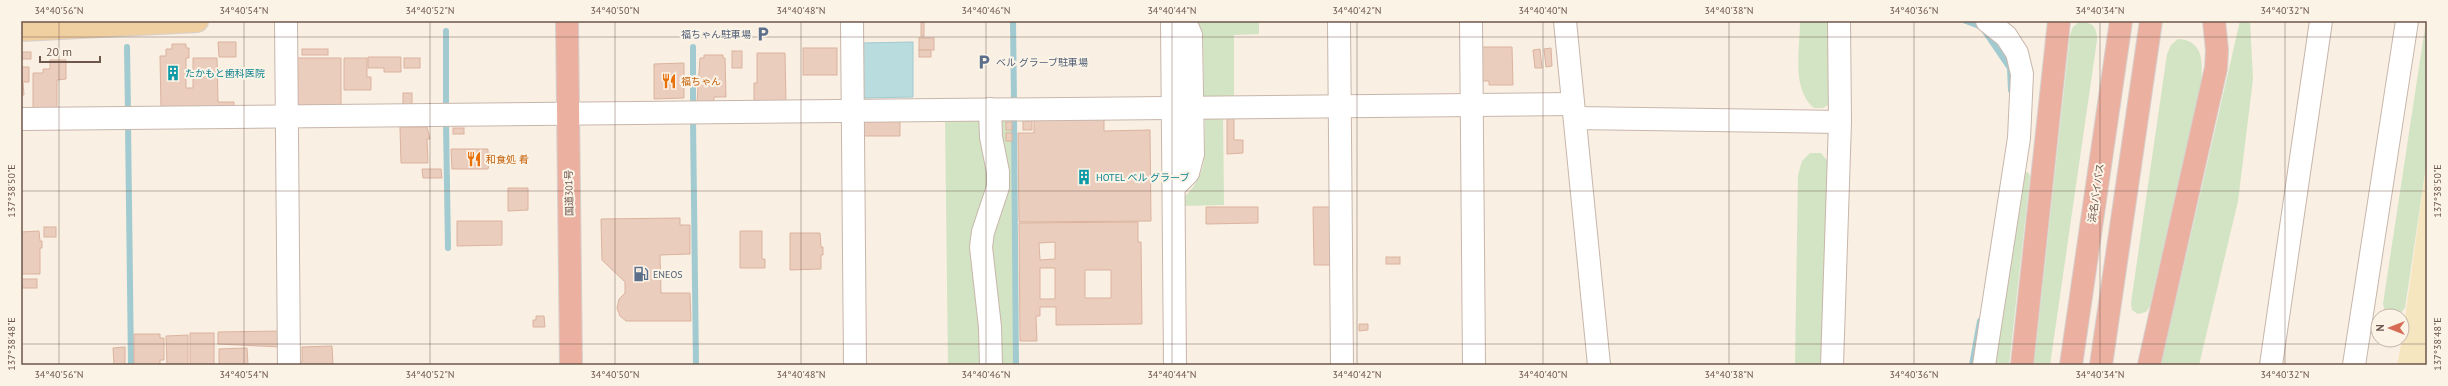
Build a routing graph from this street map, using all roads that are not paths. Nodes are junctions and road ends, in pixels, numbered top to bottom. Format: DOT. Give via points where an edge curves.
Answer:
graph roads {
  1 [pos="197,21"];
  2 [pos="286,21"];
  3 [pos="567,21"];
  4 [pos="852,21"];
  5 [pos="1172,21"];
  6 [pos="1180,21"];
  7 [pos="1339,21"];
  8 [pos="1471,21"];
  9 [pos="1565,21"];
  10 [pos="1839,21"];
  11 [pos="1987,21"];
  12 [pos="2047,21"];
  13 [pos="2059,21"];
  14 [pos="2214,21"];
  15 [pos="2321,21"];
  16 [pos="2407,21"];
  17 [pos="2120,24"];
  18 [pos="2150,26"];
  19 [pos="21,30"];
  20 [pos="2056,51"];
  21 [pos="1472,105"];
  22 [pos="1340,106"];
  23 [pos="1183,108"];
  24 [pos="990,110"];
  25 [pos="853,111"];
  26 [pos="1574,111"];
  27 [pos="568,114"];
  28 [pos="287,116"];
  29 [pos="21,119"];
  30 [pos="1840,122"];
  31 [pos="289,365"];
  32 [pos="571,365"];
  33 [pos="856,365"];
  34 [pos="991,365"];
  35 [pos="1175,365"];
  36 [pos="1342,365"];
  37 [pos="1474,365"];
  38 [pos="1599,365"];
  39 [pos="1832,365"];
  40 [pos="1984,365"];
  41 [pos="2022,365"];
  42 [pos="2071,365"];
  43 [pos="2101,365"];
  44 [pos="2149,365"];
  45 [pos="2271,365"];
  46 [pos="2354,365"];
  1 -- 19 [label="main road"];
  2 -- 28 [label="street"];
  3 -- 27 [label="highway, 国道301号"];
  4 -- 25 [label="street"];
  5 -- 23 [label="street"];
  6 -- 23 [label="street" via="1191,35"];
  7 -- 22 [label="street"];
  8 -- 21 [label="street"];
  9 -- 26 [label="street"];
  10 -- 30 [label="street"];
  11 -- 40 [label="street" via="2006,36 2017,54 2022,74 2019,138"];
  12 -- 20 [label="highway"];
  13 -- 20 [label="highway"];
  14 -- 44 [label="highway" via="2216,68"];
  15 -- 45 [label="street"];
  16 -- 46 [label="street"];
  17 -- 42 [label="highway, 浜名バイパス"];
  18 -- 43 [label="highway"];
  20 -- 41 [label="highway"];
  21 -- 22 [label="street"];
  21 -- 26 [label="street"];
  21 -- 37 [label="street"];
  22 -- 23 [label="street"];
  22 -- 36 [label="street"];
  23 -- 24 [label="street"];
  23 -- 35 [label="street" via="1192,164 1183,180 1174,187"];
  24 -- 25 [label="street"];
  24 -- 34 [label="street" via="998,187 983,232 981,247"];
  25 -- 27 [label="street"];
  25 -- 33 [label="street"];
  26 -- 30 [label="street"];
  26 -- 38 [label="street"];
  27 -- 28 [label="street"];
  27 -- 32 [label="highway, 国道301号"];
  28 -- 29 [label="street"];
  28 -- 31 [label="street"];
  30 -- 39 [label="street"];
}
